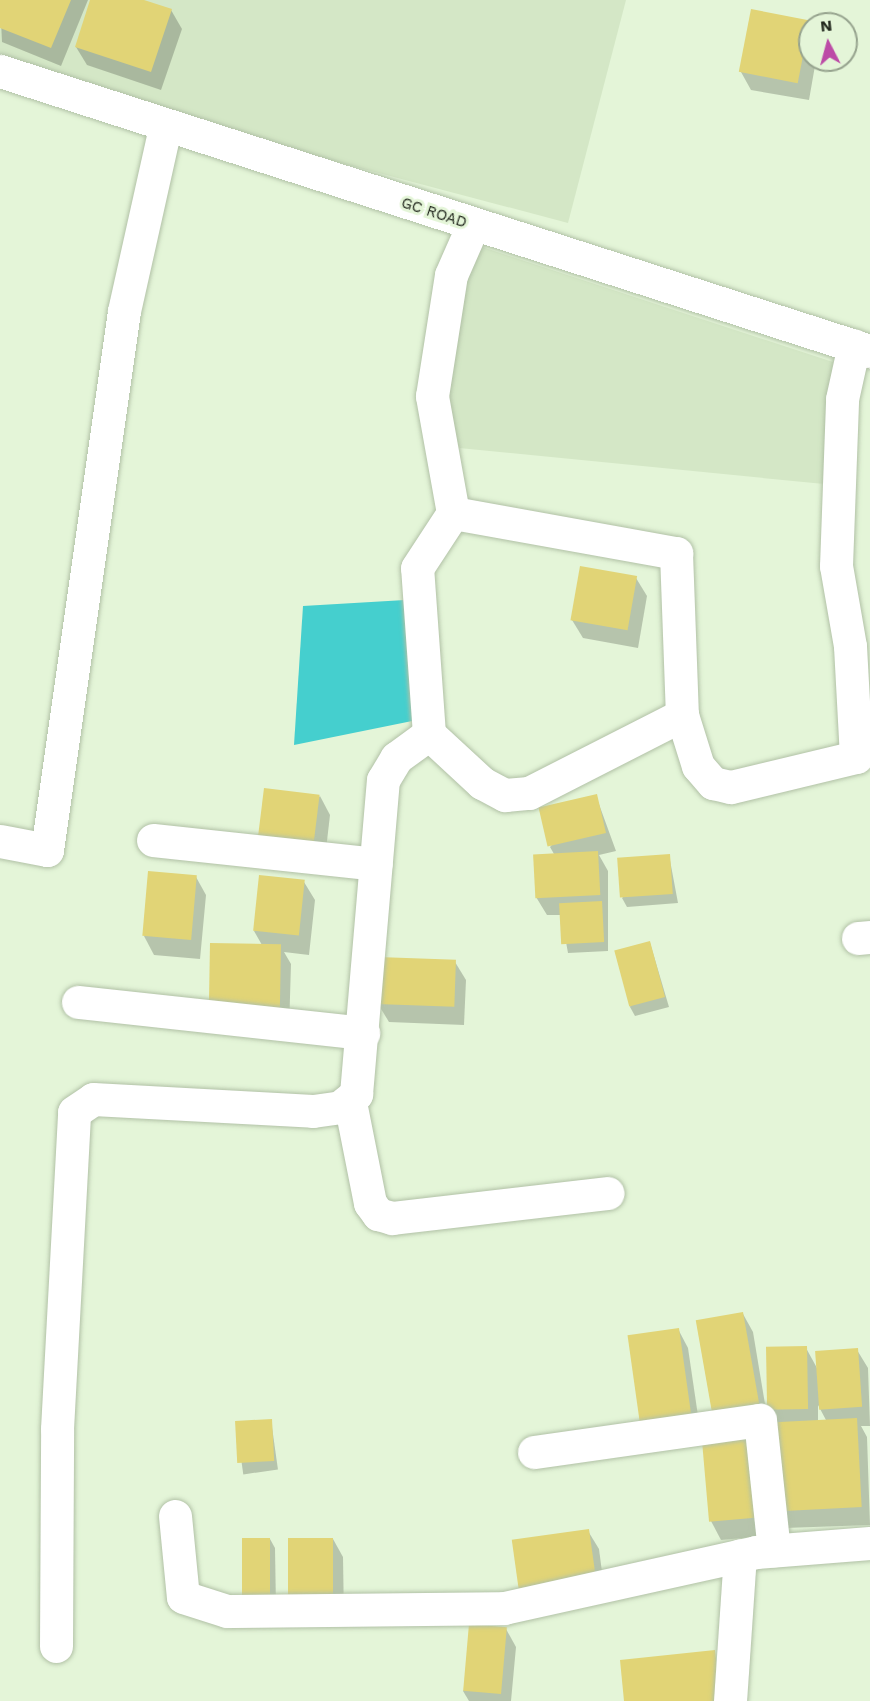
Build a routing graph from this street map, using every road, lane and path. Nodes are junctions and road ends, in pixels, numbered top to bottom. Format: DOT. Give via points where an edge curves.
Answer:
graph roads {
  1 [pos="0,70"];
  2 [pos="165,127"];
  3 [pos="473,225"];
  4 [pos="862,348"];
  5 [pos="453,513"];
  6 [pos="682,715"];
  7 [pos="429,734"];
  8 [pos="153,840"];
  9 [pos="0,841"];
  10 [pos="376,864"];
  11 [pos="78,1002"];
  12 [pos="363,1033"];
  13 [pos="350,1102"];
  14 [pos="608,1192"];
  15 [pos="534,1452"];
  16 [pos="175,1516"];
  17 [pos="870,1543"];
  18 [pos="774,1550"];
  19 [pos="740,1556"];
  20 [pos="56,1647"];
  21 [pos="730,1701"];
  1 -- 2 [label="street, GC ROAD"];
  2 -- 3 [label="street, GC ROAD"];
  2 -- 9 [label="street" via="124,311 47,850"];
  3 -- 4 [label="street, GC ROAD"];
  3 -- 5 [label="street" via="451,275 432,396"];
  4 -- 6 [label="street" via="842,399 836,566 850,646 856,757 731,787 713,783 698,766"];
  5 -- 6 [label="street" via="676,553"];
  5 -- 7 [label="street" via="417,568"];
  6 -- 7 [label="street" via="529,793 506,795 482,783"];
  7 -- 10 [label="street" via="396,758 383,780"];
  8 -- 10 [label="street"];
  10 -- 12 [label="street"];
  11 -- 12 [label="street"];
  12 -- 13 [label="street" via="356,1094"];
  13 -- 14 [label="street" via="370,1203 378,1214 392,1218"];
  13 -- 20 [label="street" via="313,1111 93,1099 74,1112 57,1429"];
  15 -- 18 [label="street" via="760,1420"];
  16 -- 19 [label="street" via="183,1597 227,1611 504,1608"];
  17 -- 18 [label="street"];
  18 -- 19 [label="street"];
  19 -- 21 [label="street"];
}
